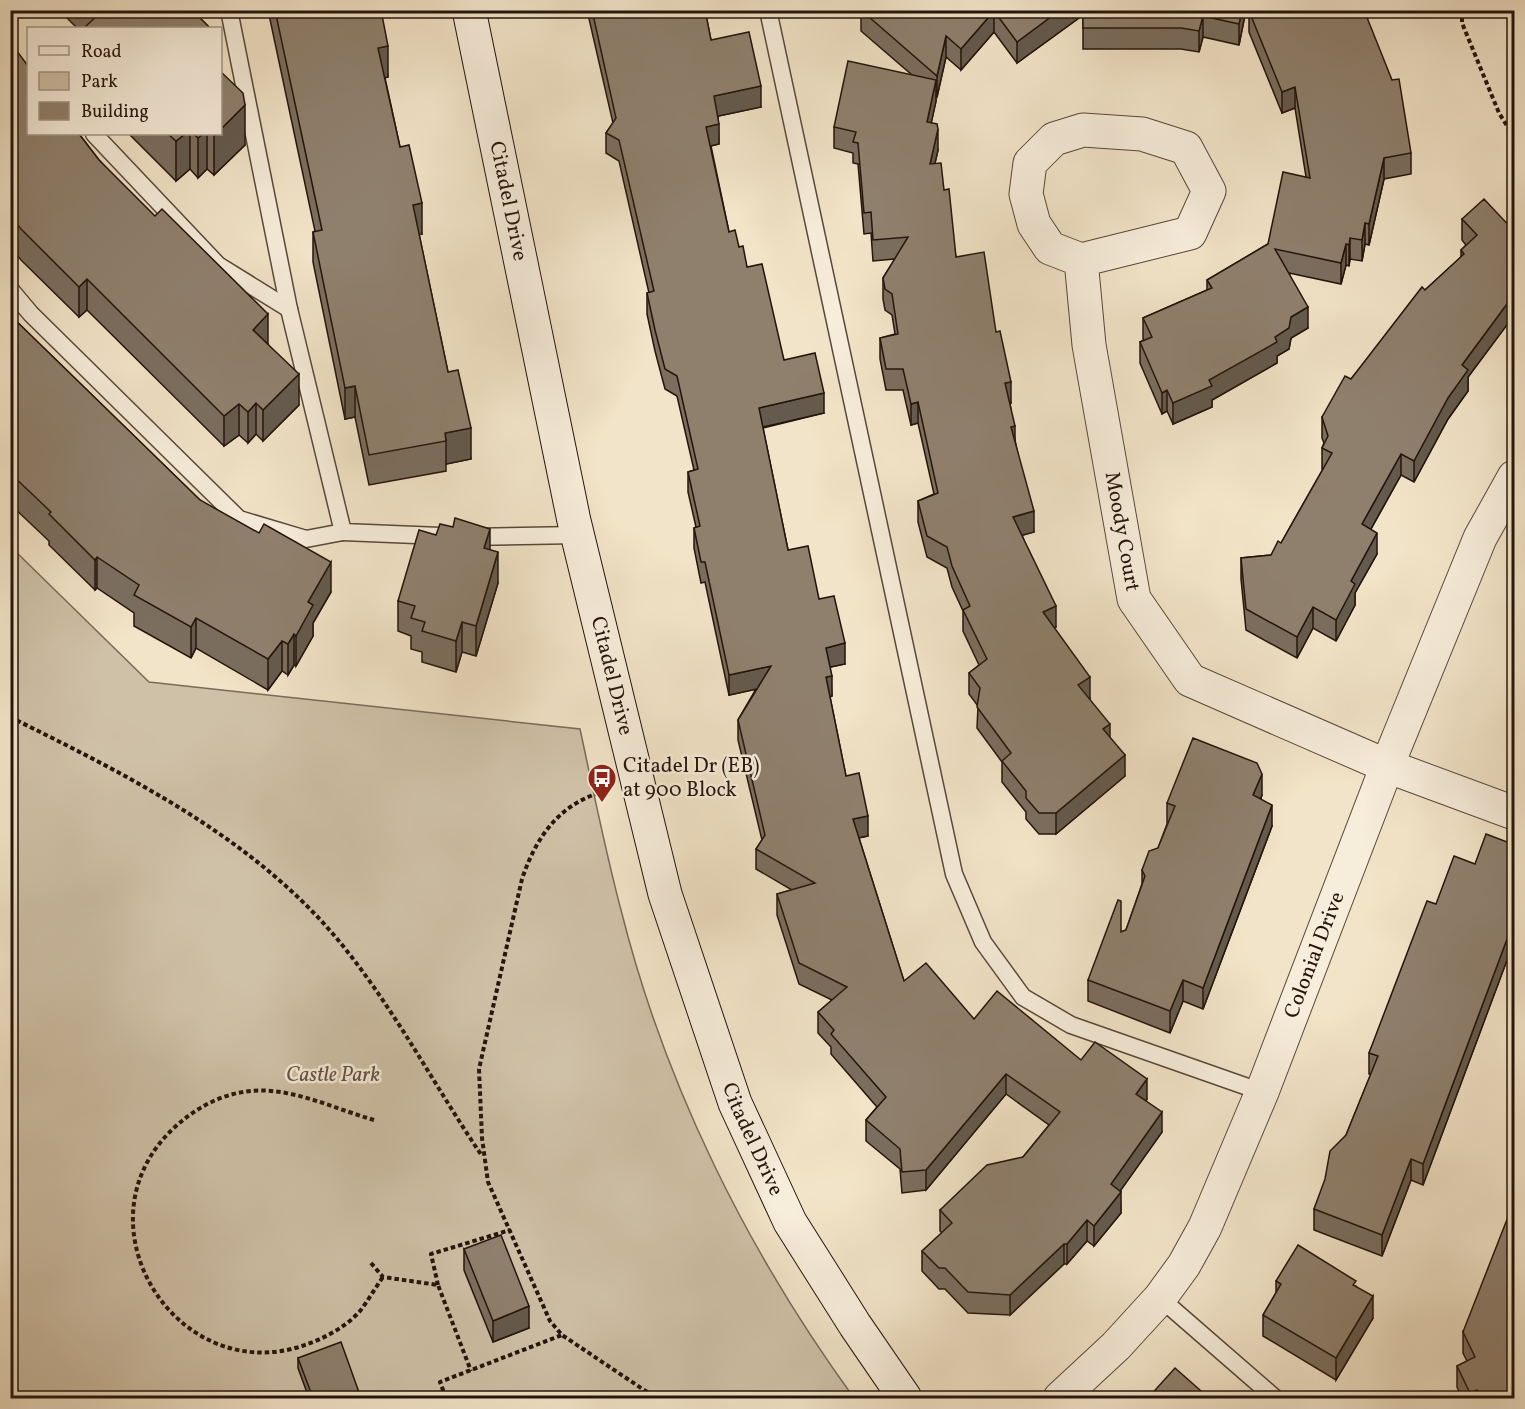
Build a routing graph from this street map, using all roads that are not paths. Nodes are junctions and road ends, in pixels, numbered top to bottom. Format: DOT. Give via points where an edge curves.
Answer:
graph roads {
  1 [pos="229,10"];
  2 [pos="470,10"];
  3 [pos="768,10"];
  4 [pos="95,135"];
  5 [pos="1081,260"];
  6 [pos="10,289"];
  7 [pos="289,309"];
  8 [pos="1515,477"];
  9 [pos="343,532"];
  10 [pos="578,535"];
  11 [pos="1387,766"];
  12 [pos="1515,813"];
  13 [pos="1262,1092"];
  14 [pos="1160,1298"];
  15 [pos="905,1398"];
  16 [pos="1060,1398"];
  17 [pos="1275,1398"];
  1 -- 7 [label="lane"];
  2 -- 10 [label="street, Citadel Drive"];
  3 -- 13 [label="lane" via="954,874 983,942 1023,997 1071,1025"];
  4 -- 7 [label="lane" via="218,265"];
  5 -- 5 [label="street" via="1050,248 1034,224 1026,194 1030,163 1054,139 1083,130 1142,134 1186,148 1209,191 1190,233"];
  5 -- 11 [label="street, Moody Court" via="1089,345 1134,599 1190,680"];
  6 -- 9 [label="lane" via="239,519 306,539"];
  7 -- 9 [label="lane"];
  8 -- 11 [label="street, Colonial Drive" via="1480,538"];
  9 -- 10 [label="lane" via="492,538"];
  10 -- 15 [label="street, Citadel Drive" via="665,894 735,1103 790,1222"];
  11 -- 12 [label="street, Moody Court"];
  11 -- 13 [label="street, Colonial Drive"];
  13 -- 14 [label="street, Colonial Drive" via="1205,1227"];
  14 -- 16 [label="street, Colonial Drive"];
  14 -- 17 [label="lane"];
}
